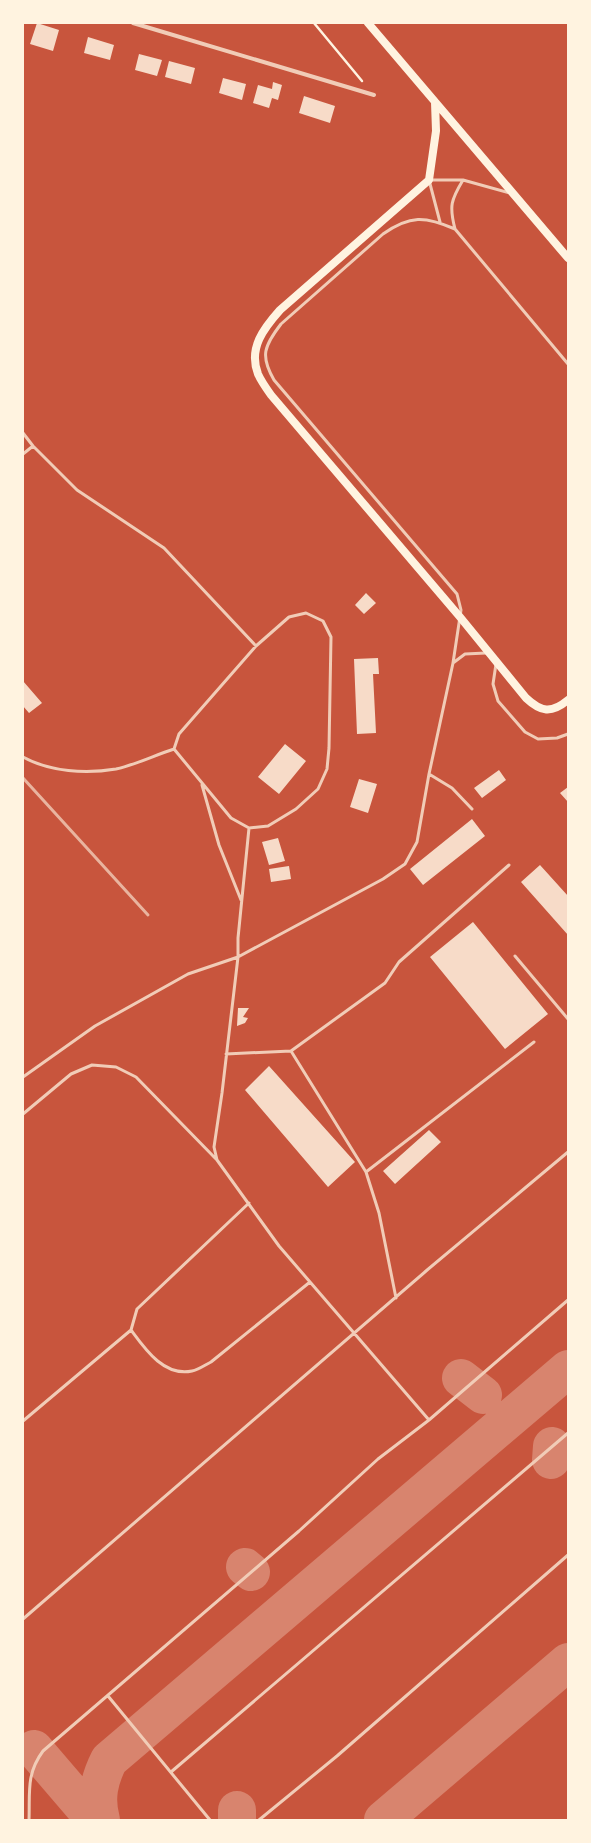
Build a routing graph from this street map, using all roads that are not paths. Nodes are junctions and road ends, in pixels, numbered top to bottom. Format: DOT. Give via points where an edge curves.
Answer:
graph roads {
  1 [pos="133,23"];
  2 [pos="368,23"];
  3 [pos="374,95"];
  4 [pos="435,102"];
  5 [pos="429,180"];
  6 [pos="463,180"];
  7 [pos="514,194"];
  8 [pos="440,222"];
  9 [pos="455,229"];
  10 [pos="568,258"];
  11 [pos="568,364"];
  12 [pos="23,433"];
  13 [pos="33,446"];
  14 [pos="23,454"];
  15 [pos="460,617"];
  16 [pos="256,646"];
  17 [pos="489,653"];
  18 [pos="496,662"];
  19 [pos="453,663"];
  20 [pos="568,700"];
  21 [pos="568,734"];
  22 [pos="174,749"];
  23 [pos="23,757"];
  24 [pos="429,774"];
  25 [pos="201,782"];
  26 [pos="472,809"];
  27 [pos="249,828"];
  28 [pos="509,865"];
  29 [pos="241,902"];
  30 [pos="515,956"];
  31 [pos="238,957"];
  32 [pos="568,1019"];
  33 [pos="534,1042"];
  34 [pos="291,1051"];
  35 [pos="226,1054"];
  36 [pos="23,1077"];
  37 [pos="23,1114"];
  38 [pos="568,1152"];
  39 [pos="217,1160"];
  40 [pos="366,1172"];
  41 [pos="248,1203"];
  42 [pos="310,1282"];
  43 [pos="396,1298"];
  44 [pos="568,1300"];
  45 [pos="131,1330"];
  46 [pos="355,1334"];
  47 [pos="429,1420"];
  48 [pos="23,1421"];
  49 [pos="568,1433"];
  50 [pos="568,1555"];
  51 [pos="23,1619"];
  52 [pos="108,1696"];
  53 [pos="171,1772"];
  54 [pos="29,1820"];
  55 [pos="210,1820"];
  56 [pos="259,1820"];
  1 -- 3 [label="street"];
  2 -- 4 [label="main road"];
  4 -- 5 [label="main road" via="436,131"];
  4 -- 7 [label="main road"];
  5 -- 6 [label="lane"];
  5 -- 8 [label="lane"];
  5 -- 15 [label="main road" via="280,310 257,341 254,359 258,374 271,395"];
  6 -- 7 [label="lane"];
  6 -- 9 [label="lane" via="451,203"];
  7 -- 10 [label="main road"];
  8 -- 9 [label="lane"];
  8 -- 15 [label="lane" via="415,219 398,224 383,234 281,324 265,349 266,367 274,380 457,594"];
  9 -- 11 [label="lane"];
  12 -- 13 [label="lane"];
  13 -- 14 [label="lane"];
  13 -- 16 [label="lane" via="77,490 164,548"];
  15 -- 17 [label="main road"];
  15 -- 19 [label="lane"];
  16 -- 22 [label="lane" via="179,734"];
  16 -- 27 [label="lane" via="289,617 306,613 323,622 331,637 329,748 327,769 318,788 296,809 268,826"];
  17 -- 18 [label="main road"];
  17 -- 19 [label="lane" via="465,654"];
  18 -- 20 [label="main road" via="535,706 545,710 554,709"];
  18 -- 21 [label="lane" via="493,684 498,701 525,732 538,739 553,739"];
  19 -- 24 [label="lane"];
  22 -- 23 [label="lane" via="116,769 82,772 38,765"];
  22 -- 25 [label="lane"];
  24 -- 26 [label="lane" via="452,788"];
  24 -- 31 [label="lane" via="417,842 405,864"];
  25 -- 27 [label="lane" via="232,818"];
  25 -- 29 [label="lane" via="219,845"];
  27 -- 29 [label="lane"];
  28 -- 34 [label="lane" via="399,962 385,982"];
  29 -- 31 [label="lane"];
  30 -- 32 [label="lane"];
  31 -- 35 [label="lane"];
  31 -- 36 [label="lane" via="188,974 95,1026"];
  33 -- 40 [label="lane"];
  34 -- 35 [label="lane"];
  34 -- 40 [label="lane"];
  35 -- 39 [label="lane" via="214,1147"];
  37 -- 39 [label="lane" via="70,1074 92,1065 116,1067 136,1077"];
  38 -- 43 [label="lane"];
  39 -- 41 [label="lane"];
  40 -- 43 [label="lane" via="380,1213"];
  41 -- 42 [label="lane" via="279,1246"];
  41 -- 45 [label="lane" via="137,1309"];
  42 -- 45 [label="lane" via="212,1362 193,1371 180,1372 168,1368 149,1354"];
  42 -- 46 [label="lane"];
  43 -- 46 [label="lane"];
  44 -- 47 [label="lane"];
  45 -- 48 [label="lane"];
  46 -- 47 [label="lane"];
  46 -- 51 [label="lane"];
  47 -- 52 [label="lane" via="378,1459"];
  49 -- 53 [label="lane"];
  50 -- 56 [label="lane" via="337,1756"];
  52 -- 53 [label="lane"];
  52 -- 54 [label="lane" via="43,1750 35,1762 30,1776"];
  53 -- 55 [label="lane"];
}
